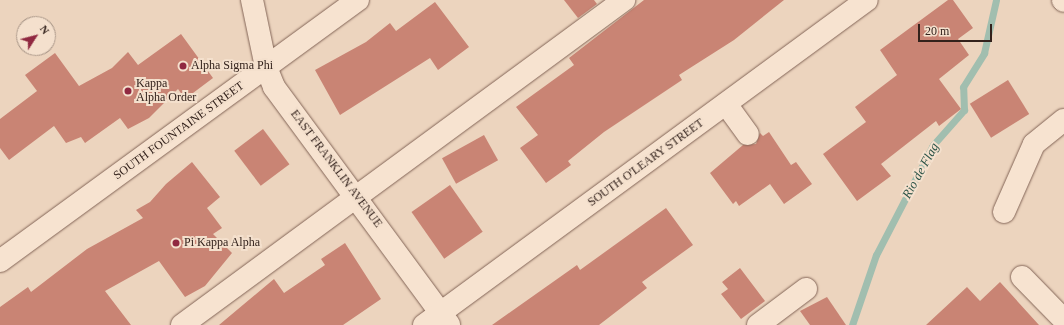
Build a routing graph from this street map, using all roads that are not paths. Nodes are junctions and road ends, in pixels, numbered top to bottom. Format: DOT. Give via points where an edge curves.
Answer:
graph roads {
  1 [pos="252,0"];
  2 [pos="358,0"];
  3 [pos="624,0"];
  4 [pos="867,0"];
  5 [pos="266,68"];
  6 [pos="726,104"];
  7 [pos="1064,120"];
  8 [pos="748,134"];
  9 [pos="357,196"];
  10 [pos="1004,212"];
  11 [pos="0,261"];
  12 [pos="1022,277"];
  13 [pos="806,289"];
  14 [pos="1064,320"];
  15 [pos="438,321"];
  16 [pos="182,325"];
  17 [pos="758,325"];
  1 -- 5 [label="street, EAST FRANKLIN AVENUE"];
  2 -- 5 [label="street, SOUTH FOUNTAINE STREET"];
  3 -- 9 [label="street"];
  4 -- 6 [label="street, SOUTH O'LEARY STREET"];
  5 -- 9 [label="street, EAST FRANKLIN AVENUE" via="274,87"];
  5 -- 11 [label="street, SOUTH FOUNTAINE STREET"];
  6 -- 8 [label="street"];
  6 -- 15 [label="street, SOUTH O'LEARY STREET"];
  7 -- 10 [label="street" via="1034,144"];
  9 -- 15 [label="street, EAST FRANKLIN AVENUE"];
  9 -- 16 [label="street"];
  12 -- 14 [label="street"];
  13 -- 17 [label="street"];
}
